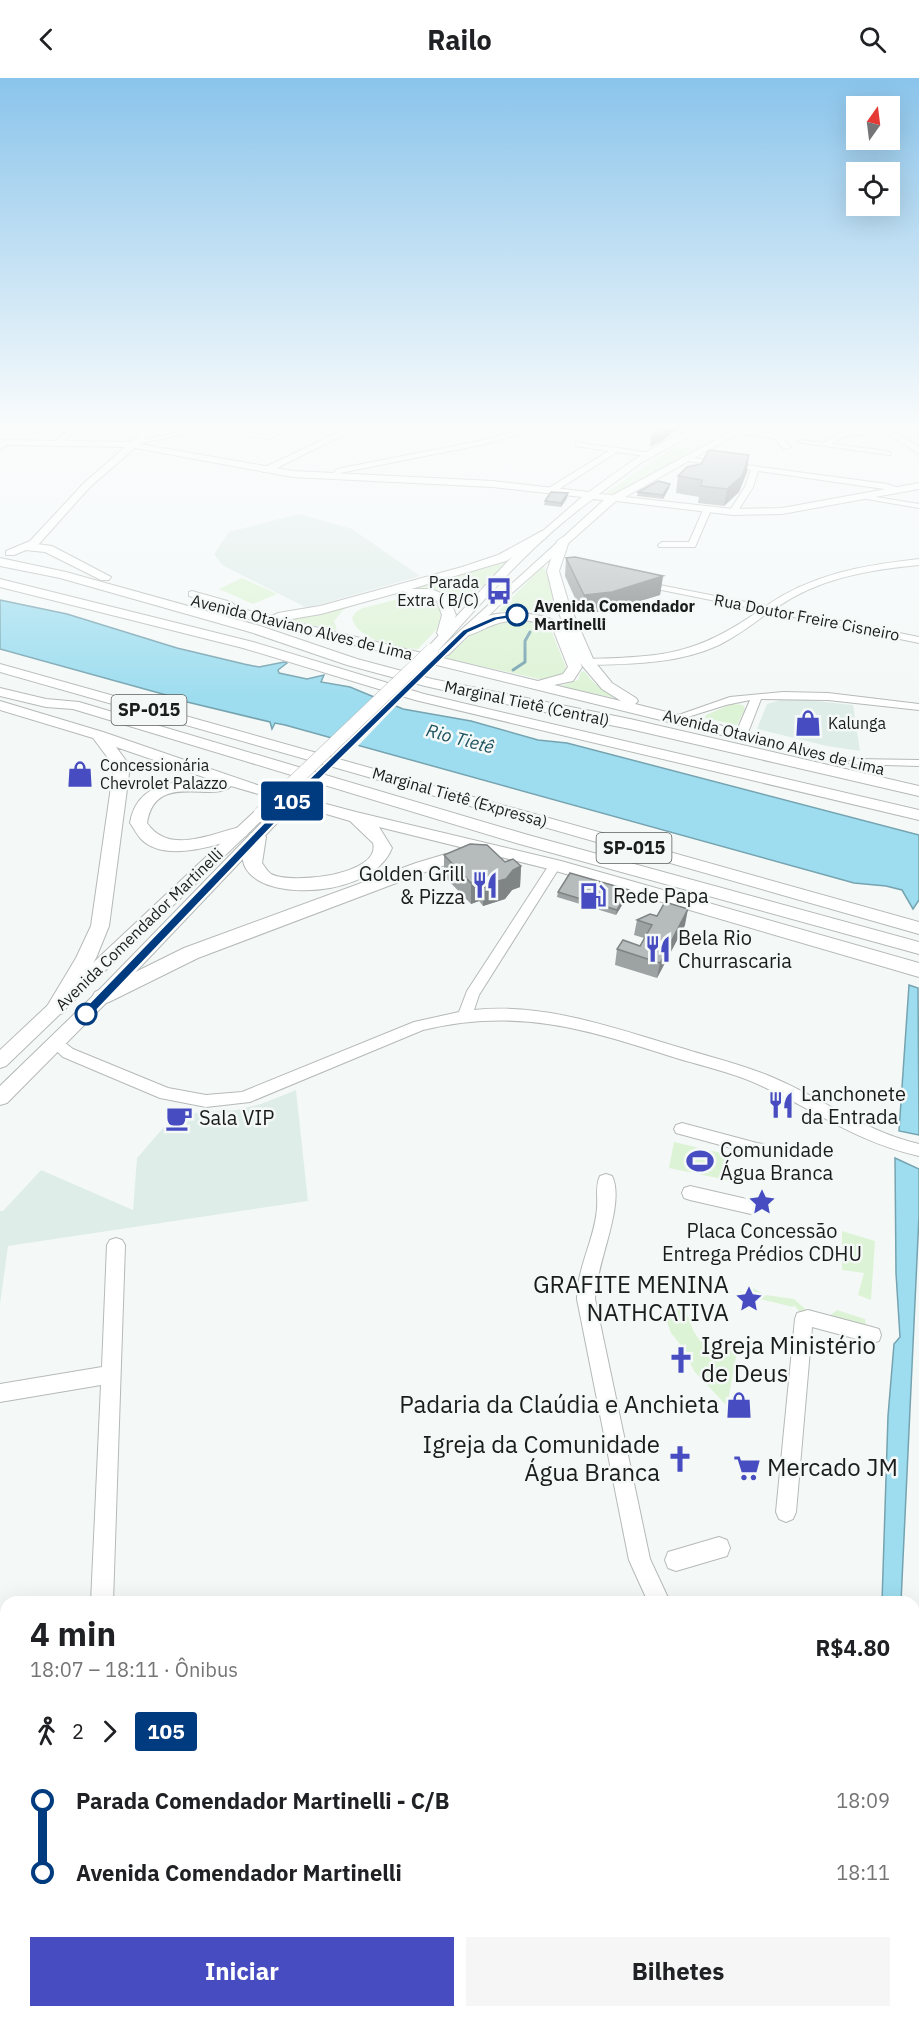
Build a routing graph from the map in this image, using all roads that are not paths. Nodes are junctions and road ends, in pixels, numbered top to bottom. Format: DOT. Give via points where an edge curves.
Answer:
graph roads {
  1 [pos="55,519"];
  2 [pos="560,519"];
  3 [pos="589,519"];
  4 [pos="703,519"];
  5 [pos="542,535"];
  6 [pos="563,541"];
  7 [pos="663,545"];
  8 [pos="29,547"];
  9 [pos="3,556"];
  10 [pos="919,562"];
  11 [pos="0,569"];
  12 [pos="105,577"];
  13 [pos="632,581"];
  14 [pos="0,583"];
  15 [pos="192,594"];
  16 [pos="562,604"];
  17 [pos="766,610"];
  18 [pos="237,611"];
  19 [pos="122,612"];
  20 [pos="528,615"];
  21 [pos="253,628"];
  22 [pos="466,632"];
  23 [pos="444,633"];
  24 [pos="919,640"];
  25 [pos="438,651"];
  26 [pos="405,654"];
  27 [pos="587,662"];
  28 [pos="3,673"];
  29 [pos="522,681"];
  30 [pos="425,690"];
  31 [pos="0,692"];
  32 [pos="757,697"];
  33 [pos="0,705"];
  34 [pos="74,705"];
  35 [pos="919,707"];
  36 [pos="656,713"];
  37 [pos="675,718"];
  38 [pos="98,735"];
  39 [pos="741,735"];
  40 [pos="762,740"];
  41 [pos="654,742"];
  42 [pos="854,762"];
  43 [pos="919,763"];
  44 [pos="919,777"];
  45 [pos="260,791"];
  46 [pos="919,791"];
  47 [pos="919,796"];
  48 [pos="488,805"];
  49 [pos="919,814"];
  50 [pos="355,817"];
  51 [pos="248,835"];
  52 [pos="522,839"];
  53 [pos="530,858"];
  54 [pos="555,865"];
  55 [pos="919,928"];
  56 [pos="792,932"];
  57 [pos="919,942"];
  58 [pos="919,948"];
  59 [pos="919,970"];
  60 [pos="102,998"];
  61 [pos="56,1008"];
  62 [pos="465,1015"];
  63 [pos="55,1043"];
  64 [pos="0,1061"];
  65 [pos="0,1098"];
  66 [pos="682,1129"];
  67 [pos="757,1149"];
  68 [pos="919,1150"];
  69 [pos="606,1181"];
  70 [pos="690,1193"];
  71 [pos="751,1207"];
  72 [pos="116,1245"];
  73 [pos="872,1335"];
  74 [pos="110,1375"];
  75 [pos="0,1393"];
  76 [pos="786,1512"];
  77 [pos="719,1548"];
  78 [pos="676,1560"];
  79 [pos="102,1596"];
  80 [pos="656,1596"];
  1 -- 8 [label="main road"];
  2 -- 5 [label="main road, Avenida Comendador Martinelli"];
  3 -- 6 [label="main road, Avenida Comendador Martinelli"];
  4 -- 7 [label="street" via="692,545"];
  5 -- 21 [label="highway" via="502,558 301,614 266,617"];
  5 -- 23 [label="main road, Avenida Comendador Martinelli"];
  6 -- 16 [label="highway" via="559,566 553,571"];
  6 -- 22 [label="main road, Avenida Comendador Martinelli"];
  8 -- 9 [label="main road"];
  8 -- 12 [label="highway" via="48,549"];
  9 -- 12 [label="highway, Avenida Otaviano Alves de Lima"];
  9 -- 21 [label="highway, Marginal Tietê (Central)"];
  10 -- 17 [label="street" via="861,569 824,579"];
  11 -- 21 [label="highway" via="205,624"];
  12 -- 18 [label="highway, Avenida Otaviano Alves de Lima"];
  13 -- 17 [label="street, Rua Doutor Freire Cisneiro"];
  14 -- 19 [label="highway"];
  15 -- 18 [label="street" via="228,604"];
  16 -- 20 [label="highway" via="543,615"];
  16 -- 27 [label="highway"];
  17 -- 24 [label="street, Rua Doutor Freire Cisneiro"];
  17 -- 27 [label="street" via="720,641 684,654"];
  18 -- 21 [label="highway, Avenida Otaviano Alves de Lima"];
  19 -- 21 [label="highway, Avenida Otaviano Alves de Lima"];
  19 -- 49 [label="highway" via="420,697"];
  20 -- 22 [label="highway" via="502,616"];
  20 -- 29 [label="highway" via="559,627 575,667 571,675 559,681"];
  21 -- 26 [label="highway, Avenida Otaviano Alves de Lima"];
  21 -- 30 [label="highway, Avenida Otaviano Alves de Lima"];
  21 -- 40 [label="highway" via="492,689 740,740"];
  21 -- 46 [label="highway, Marginal Tietê (Central)" via="352,662 430,683 641,726"];
  22 -- 25 [label="main road, Avenida Comendador Martinelli"];
  23 -- 25 [label="main road, Avenida Comendador Martinelli"];
  23 -- 26 [label="highway" via="448,607 443,598 431,593 399,594 347,612 344,621 364,640"];
  25 -- 51 [label="main road, Avenida Comendador Martinelli, bridge"];
  26 -- 29 [label="highway, Avenida Otaviano Alves de Lima"];
  27 -- 36 [label="highway" via="616,693"];
  28 -- 34 [label="highway"];
  28 -- 48 [label="highway, Marginal Tietê (Expressa) / SP-015"];
  29 -- 36 [label="highway, Avenida Otaviano Alves de Lima"];
  30 -- 41 [label="highway, Marginal Tietê (Central)"];
  31 -- 34 [label="highway"];
  32 -- 35 [label="street" via="800,696"];
  32 -- 37 [label="street" via="737,699"];
  32 -- 39 [label="street"];
  33 -- 38 [label="highway"];
  34 -- 52 [label="highway"];
  36 -- 37 [label="highway, Avenida Otaviano Alves de Lima"];
  37 -- 39 [label="highway, Avenida Otaviano Alves de Lima"];
  38 -- 45 [label="highway"];
  38 -- 61 [label="highway" via="122,766 107,881 100,926"];
  39 -- 40 [label="highway, Avenida Otaviano Alves de Lima"];
  40 -- 42 [label="highway, Avenida Otaviano Alves de Lima"];
  41 -- 47 [label="highway"];
  41 -- 49 [label="highway, Marginal Tietê (Central)" via="892,801"];
  42 -- 43 [label="street"];
  42 -- 44 [label="highway, Avenida Otaviano Alves de Lima"];
  45 -- 50 [label="highway"];
  45 -- 51 [label="highway" via="187,784 153,794 138,814 140,830 147,838 172,847 204,845"];
  48 -- 55 [label="highway, Marginal Tietê (Expressa) / SP-015"];
  48 -- 57 [label="highway" via="518,821"];
  50 -- 51 [label="highway" via="376,834 383,850 380,858 356,873 312,886 267,879 256,870"];
  50 -- 53 [label="highway"];
  51 -- 60 [label="main road, Avenida Comendador Martinelli"];
  51 -- 61 [label="main road, Avenida Comendador Martinelli"];
  52 -- 56 [label="highway" via="539,849 749,913"];
  52 -- 58 [label="highway"];
  53 -- 54 [label="highway"];
  53 -- 60 [label="highway" via="490,855 446,859 191,953"];
  54 -- 56 [label="highway"];
  54 -- 62 [label="street" via="472,996"];
  56 -- 59 [label="highway"];
  60 -- 63 [label="main road, Avenida Comendador Martinelli"];
  61 -- 64 [label="main road, Avenida Comendador Martinelli"];
  62 -- 63 [label="street" via="419,1026 244,1098 216,1100 166,1094 68,1053"];
  62 -- 68 [label="street" via="525,1013 602,1029 769,1082 886,1142"];
  63 -- 65 [label="main road, Avenida Comendador Martinelli"];
  66 -- 67 [label="street"];
  69 -- 80 [label="street" via="606,1210 586,1284 586,1299 640,1560"];
  70 -- 71 [label="street"];
  72 -- 74 [label="street"];
  73 -- 76 [label="street" via="804,1319"];
  74 -- 75 [label="street"];
  74 -- 79 [label="street"];
  77 -- 78 [label="street"];
}
